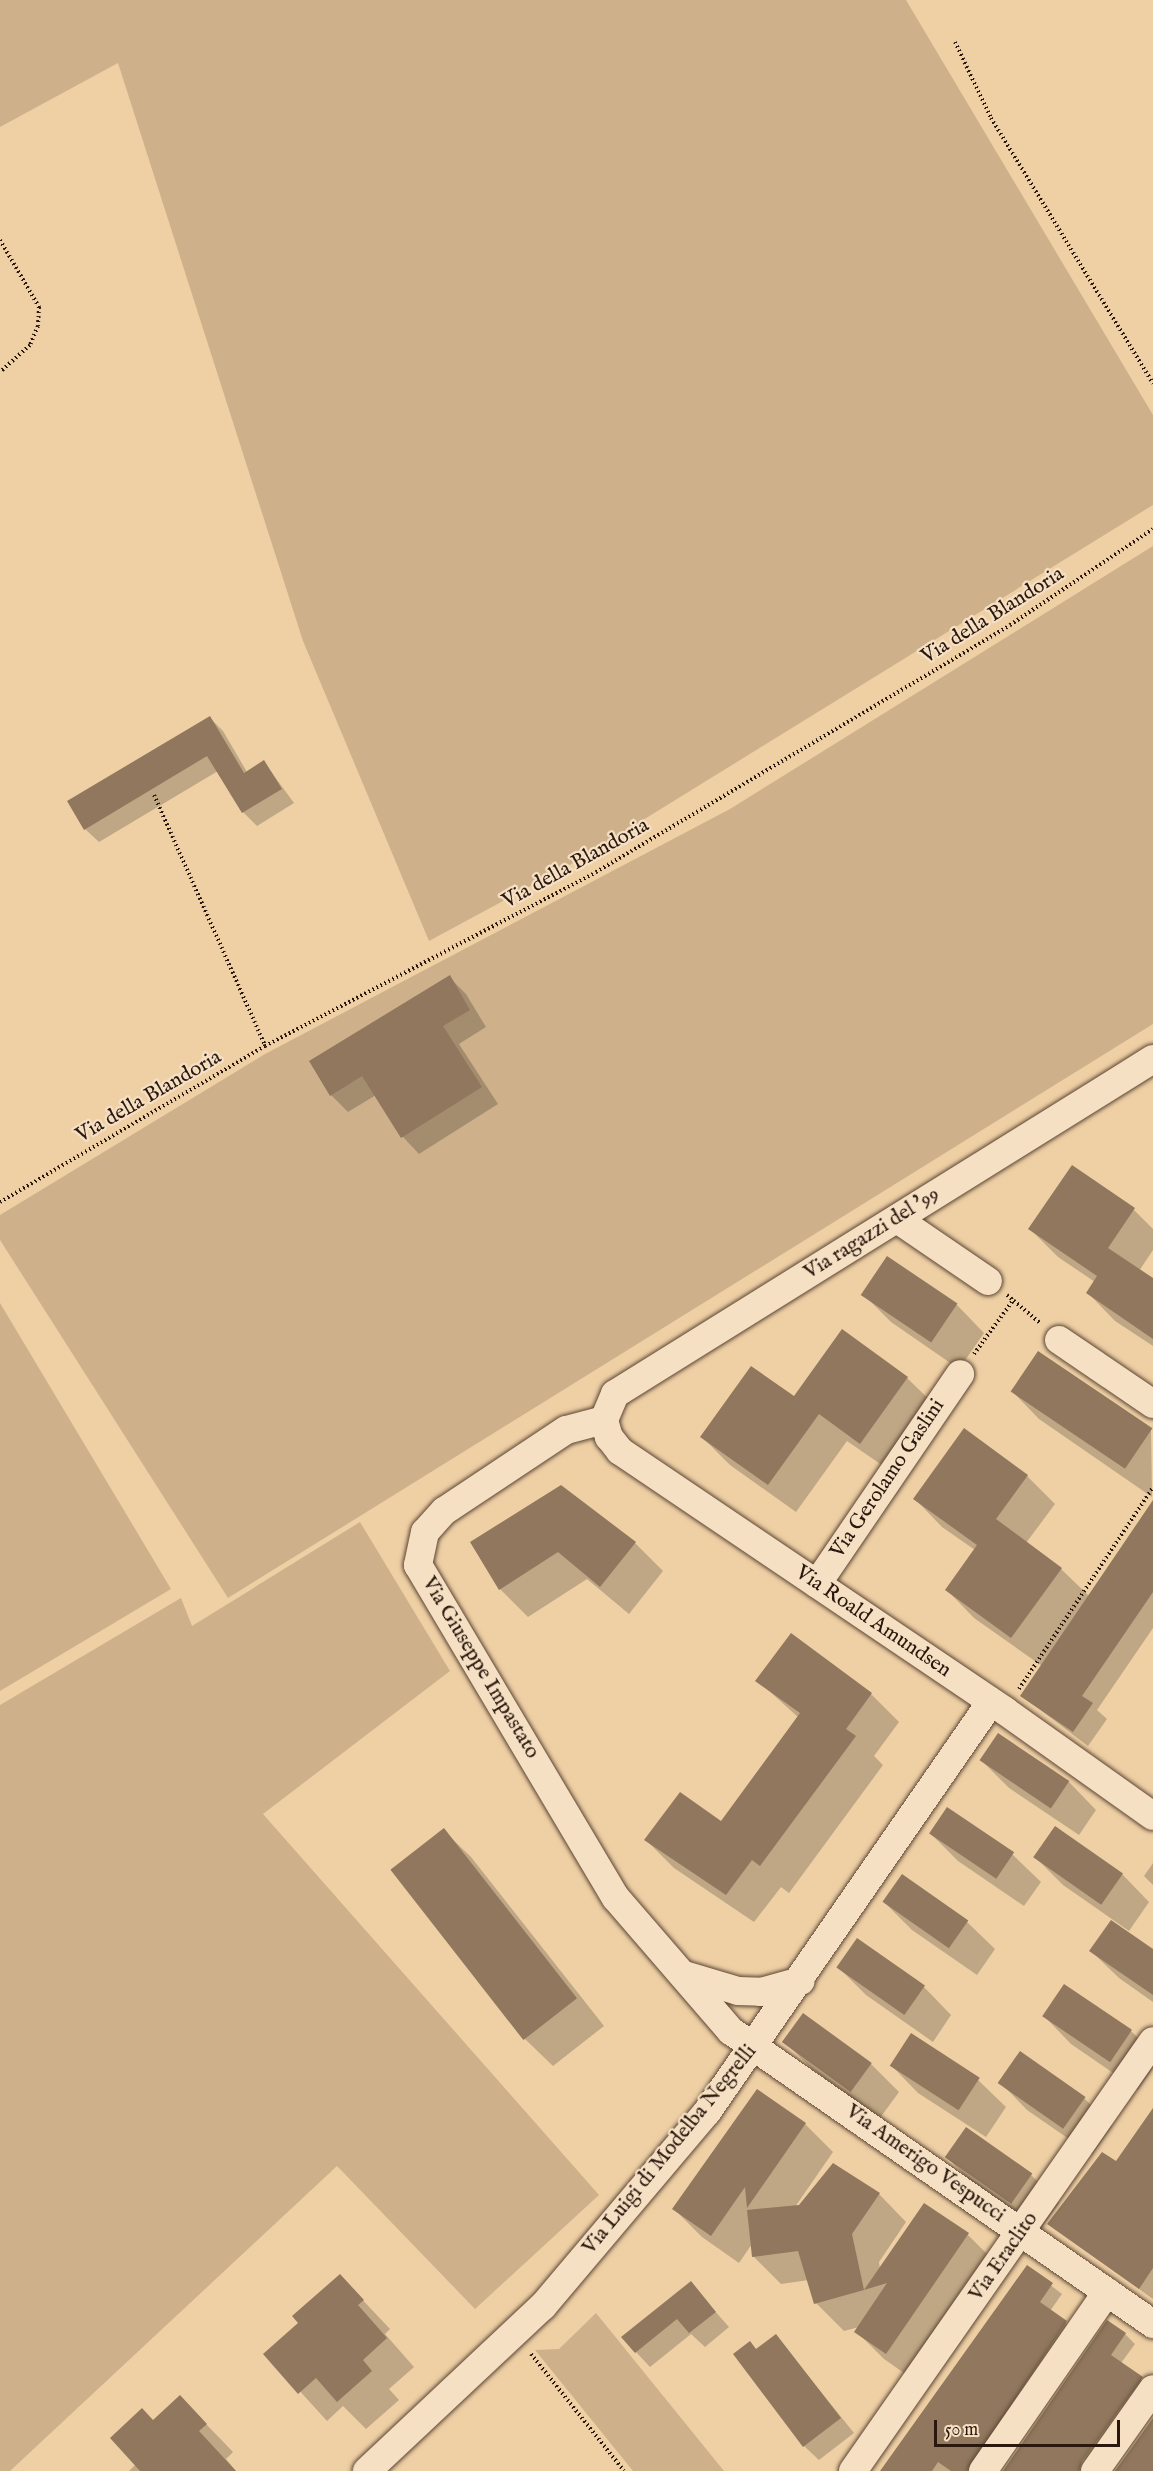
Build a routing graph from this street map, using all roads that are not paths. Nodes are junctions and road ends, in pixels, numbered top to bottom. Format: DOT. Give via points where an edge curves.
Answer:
graph roads {
  1 [pos="1153,1059"];
  2 [pos="897,1219"];
  3 [pos="988,1281"];
  4 [pos="1059,1340"];
  5 [pos="960,1374"];
  6 [pos="1153,1404"];
  7 [pos="604,1420"];
  8 [pos="817,1584"];
  9 [pos="998,1707"];
  10 [pos="1153,1816"];
  11 [pos="682,1974"];
  12 [pos="801,1981"];
  13 [pos="1153,2041"];
  14 [pos="756,2045"];
  15 [pos="1022,2232"];
  16 [pos="1107,2292"];
  17 [pos="1153,2324"];
  18 [pos="1153,2389"];
  19 [pos="367,2471"];
  20 [pos="853,2471"];
  21 [pos="982,2471"];
  22 [pos="1095,2471"];
  1 -- 2 [label="street, Via ragazzi del '99"];
  2 -- 3 [label="street"];
  2 -- 7 [label="street, Via ragazzi del '99" via="615,1394"];
  4 -- 6 [label="street"];
  5 -- 8 [label="street, Via Gerolamo Gaslini"];
  7 -- 8 [label="street, Via Roald Amundsen" via="609,1437 620,1451"];
  7 -- 11 [label="street, Via Giuseppe Impastato" via="566,1430 444,1511 424,1532 418,1565 616,1898"];
  8 -- 9 [label="street, Via Roald Amundsen"];
  9 -- 10 [label="street, Via Roald Amundsen"];
  9 -- 12 [label="street, Via Luigi di Modelba Negrelli"];
  11 -- 12 [label="street" via="738,1991 761,1992"];
  11 -- 14 [label="street, Via Giuseppe Impastato" via="731,2031"];
  12 -- 14 [label="street, Via Luigi di Modelba Negrelli"];
  13 -- 15 [label="street, Via Eraclito"];
  14 -- 15 [label="street, Via Amerigo Vespucci"];
  14 -- 19 [label="street, Via Luigi di Modelba Negrelli" via="707,2112 543,2306"];
  15 -- 16 [label="street, Via Amerigo Vespucci"];
  15 -- 20 [label="street, Via Eraclito"];
  16 -- 17 [label="street, Via Amerigo Vespucci"];
  16 -- 21 [label="street"];
  18 -- 22 [label="street"];
}
